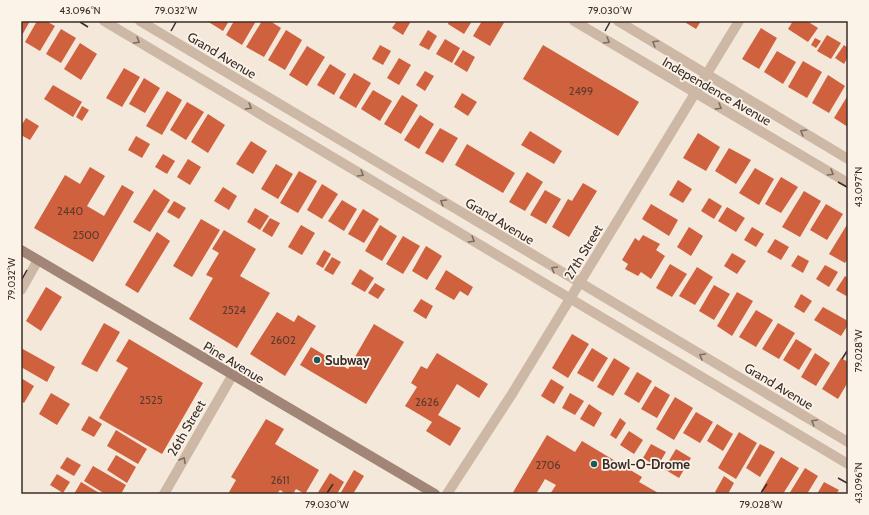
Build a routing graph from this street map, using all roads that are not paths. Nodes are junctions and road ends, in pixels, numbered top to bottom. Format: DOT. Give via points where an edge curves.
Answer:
graph roads {
  1 [pos="104,21"];
  2 [pos="140,21"];
  3 [pos="574,21"];
  4 [pos="618,21"];
  5 [pos="739,21"];
  6 [pos="707,74"];
  7 [pos="695,93"];
  8 [pos="848,159"];
  9 [pos="848,183"];
  10 [pos="21,250"];
  11 [pos="38,260"];
  12 [pos="579,283"];
  13 [pos="21,290"];
  14 [pos="570,298"];
  15 [pos="232,376"];
  16 [pos="848,442"];
  17 [pos="848,464"];
  18 [pos="164,494"];
  19 [pos="435,494"];
  20 [pos="447,494"];
  1 -- 14 [label="street, one-way"];
  12 -- 2 [label="street, Grand Avenue, one-way"];
  3 -- 7 [label="street, Independence Avenue, one-way"];
  6 -- 4 [label="street, Independence Avenue, one-way"];
  5 -- 6 [label="street, 27th Street"];
  6 -- 7 [label="street, 27th Street"];
  8 -- 6 [label="street, Independence Avenue, one-way"];
  7 -- 9 [label="street, Independence Avenue, one-way"];
  7 -- 12 [label="street, 27th Street"];
  10 -- 11 [label="main road, Pine Avenue"];
  11 -- 13 [label="street"];
  11 -- 15 [label="main road, Pine Avenue"];
  12 -- 14 [label="street, 27th Street"];
  16 -- 12 [label="street, Grand Avenue, one-way"];
  14 -- 17 [label="street"];
  14 -- 20 [label="street, 27th Street"];
  18 -- 15 [label="street, 26th Street, one-way"];
  15 -- 19 [label="main road, Pine Avenue"];
}
